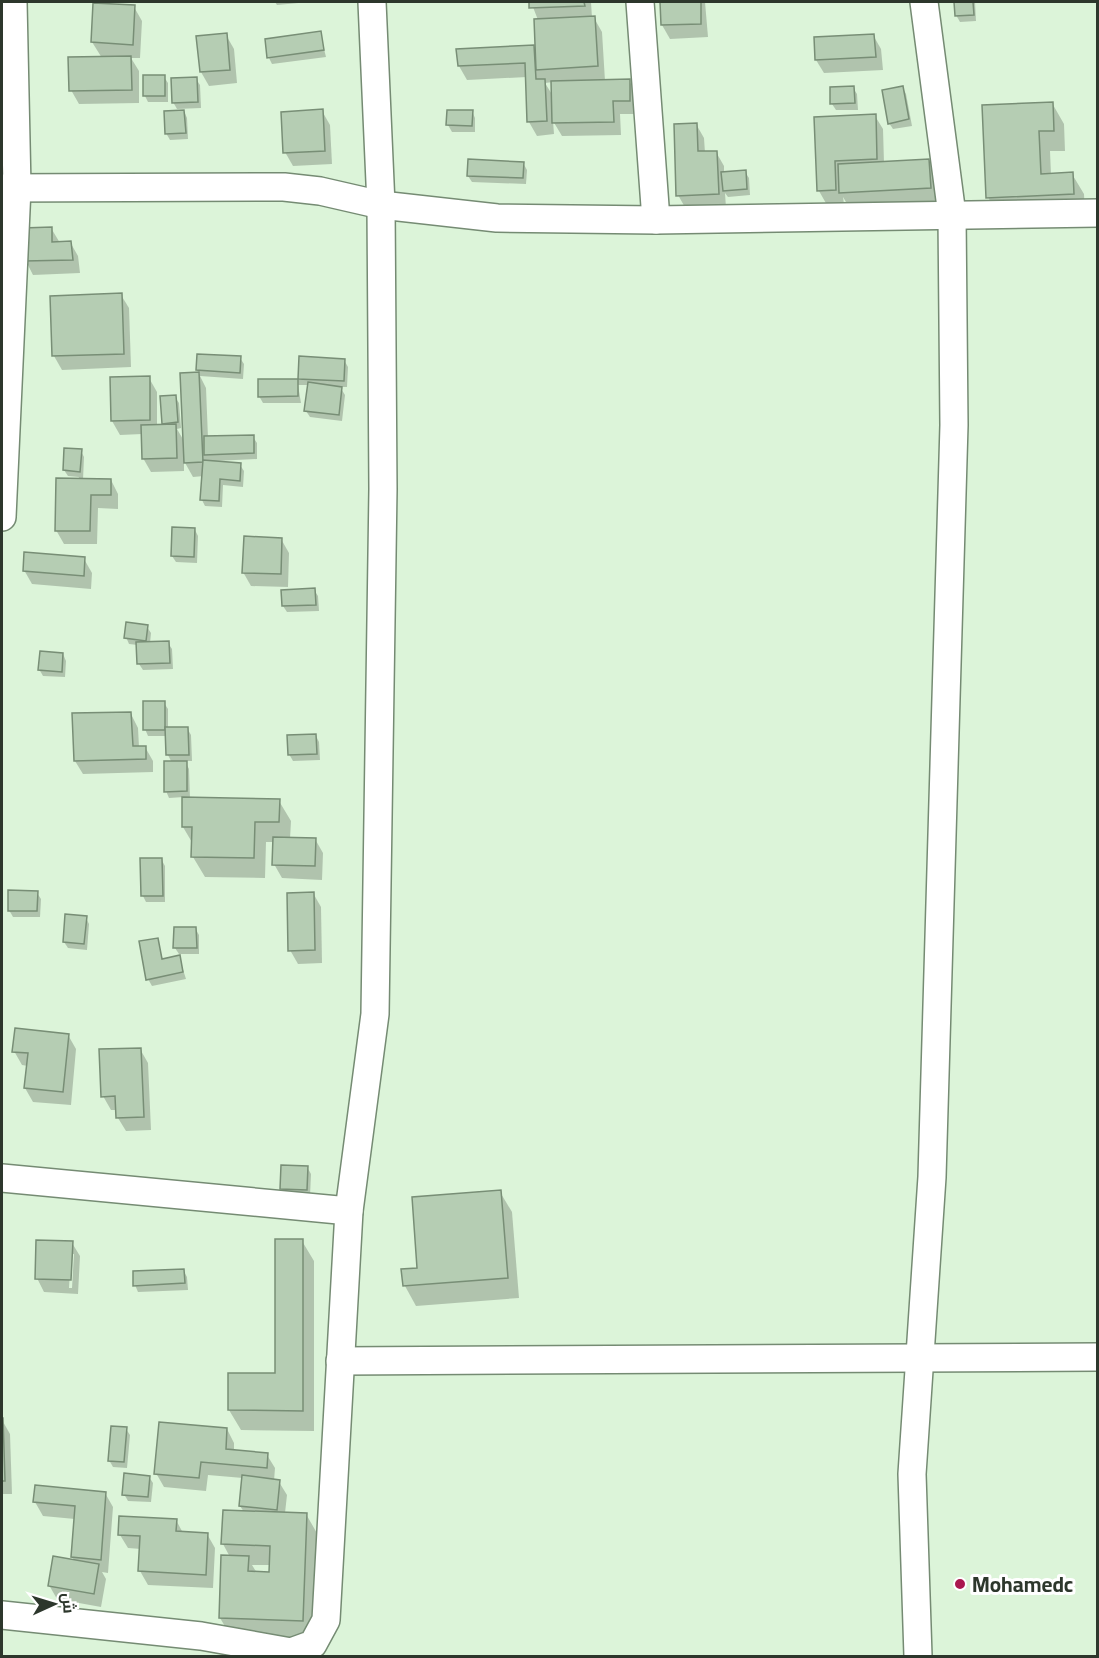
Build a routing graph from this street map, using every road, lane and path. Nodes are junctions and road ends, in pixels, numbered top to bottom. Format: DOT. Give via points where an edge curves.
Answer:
graph roads {
  1 [pos="13,2"];
  2 [pos="372,2"];
  3 [pos="640,2"];
  4 [pos="924,2"];
  5 [pos="9,188"];
  6 [pos="381,205"];
  7 [pos="1098,213"];
  8 [pos="952,215"];
  9 [pos="656,220"];
  10 [pos="2,517"];
  11 [pos="2,1178"];
  12 [pos="349,1211"];
  13 [pos="920,1357"];
  14 [pos="1098,1357"];
  15 [pos="340,1361"];
  16 [pos="2,1615"];
  17 [pos="290,1654"];
  18 [pos="918,1656"];
  1 -- 5 [label="street"];
  2 -- 6 [label="street"];
  3 -- 9 [label="street"];
  4 -- 8 [label="street"];
  5 -- 6 [label="street" via="284,186"];
  5 -- 10 [label="street"];
  6 -- 9 [label="street" via="497,218"];
  6 -- 12 [label="street" via="382,489 375,1014"];
  7 -- 8 [label="street"];
  8 -- 9 [label="street"];
  8 -- 13 [label="street" via="952,473 933,1166"];
  11 -- 12 [label="street"];
  12 -- 15 [label="street"];
  13 -- 14 [label="street"];
  13 -- 15 [label="street"];
  13 -- 18 [label="street" via="912,1474"];
  15 -- 17 [label="street" via="326,1620 313,1644"];
  16 -- 17 [label="street" via="201,1636"];
}
